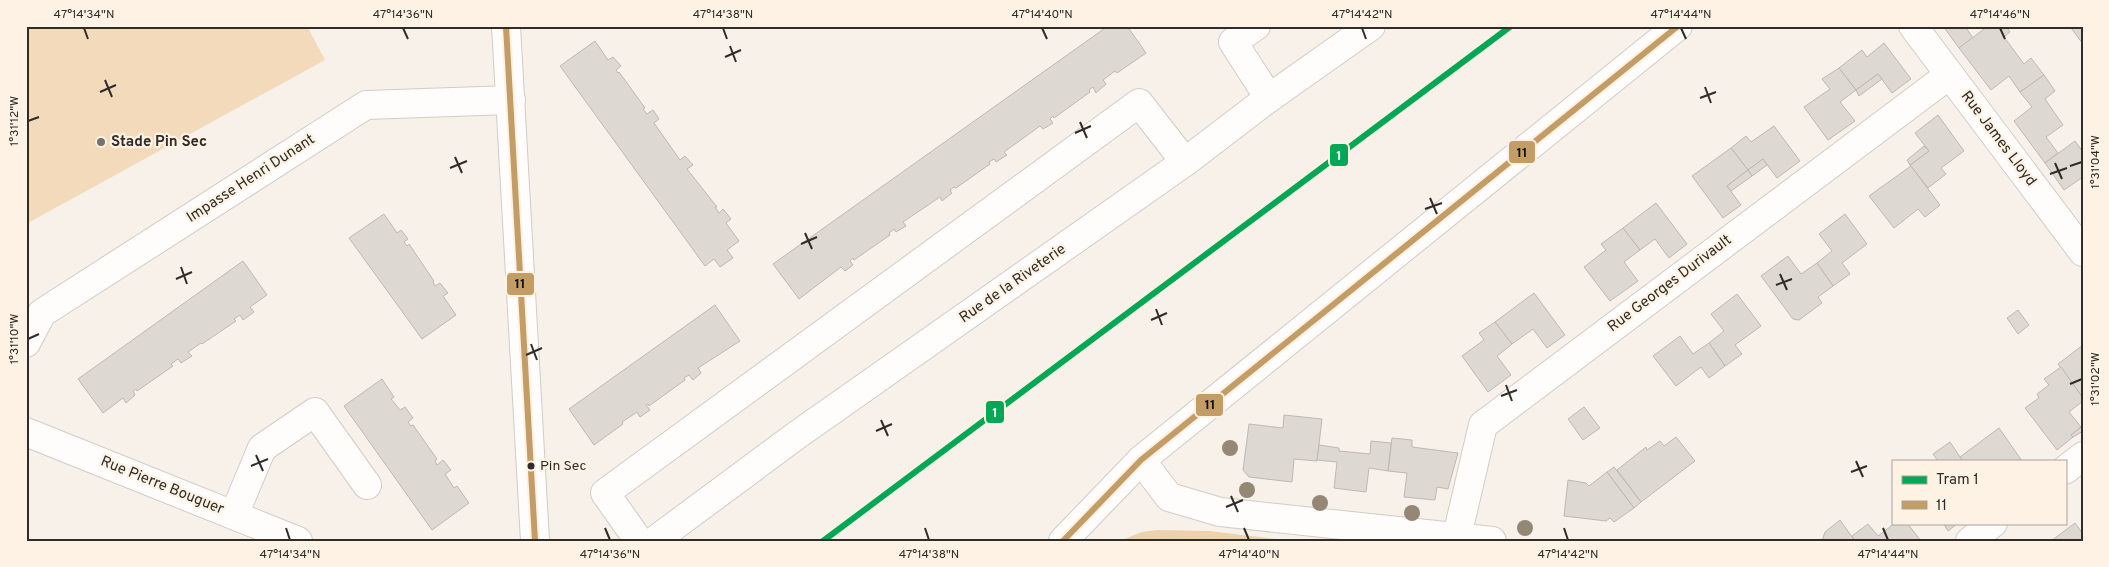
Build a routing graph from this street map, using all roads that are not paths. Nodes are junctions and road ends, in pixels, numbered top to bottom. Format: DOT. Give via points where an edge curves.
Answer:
graph roads {
  1 [pos="506,26"];
  2 [pos="1256,26"];
  3 [pos="1371,26"];
  4 [pos="1678,26"];
  5 [pos="1913,26"];
  6 [pos="1949,75"];
  7 [pos="1269,98"];
  8 [pos="510,100"];
  9 [pos="1185,162"];
  10 [pos="2083,252"];
  11 [pos="26,343"];
  12 [pos="26,432"];
  13 [pos="2083,456"];
  14 [pos="1140,460"];
  15 [pos="2066,469"];
  16 [pos="367,485"];
  17 [pos="234,515"];
  18 [pos="1992,524"];
  19 [pos="1457,536"];
  20 [pos="298,541"];
  21 [pos="535,541"];
  22 [pos="639,541"];
  23 [pos="654,541"];
  24 [pos="1063,541"];
  25 [pos="1492,541"];
  26 [pos="1970,541"];
  1 -- 8 [label="street"];
  2 -- 7 [label="street" via="1233,42"];
  3 -- 7 [label="street, Rue de la Riveterie"];
  4 -- 14 [label="street"];
  5 -- 6 [label="street, Rue James Lloyd"];
  6 -- 10 [label="street, Rue James Lloyd"];
  6 -- 19 [label="street, Rue Georges Durivault" via="1483,425"];
  7 -- 9 [label="street, Rue de la Riveterie"];
  8 -- 11 [label="street, Impasse Henri Dunant" via="366,105 42,313"];
  8 -- 21 [label="street"];
  9 -- 22 [label="street" via="1139,103 605,493"];
  9 -- 23 [label="street, Rue de la Riveterie" via="798,435"];
  12 -- 17 [label="street, Rue Pierre Bouguer"];
  13 -- 15 [label="street"];
  14 -- 19 [label="street" via="1169,497 1220,512"];
  14 -- 24 [label="street"];
  16 -- 17 [label="street" via="315,412 262,448"];
  17 -- 20 [label="street, Rue Pierre Bouguer"];
  18 -- 26 [label="street"];
  19 -- 25 [label="street"];
}
